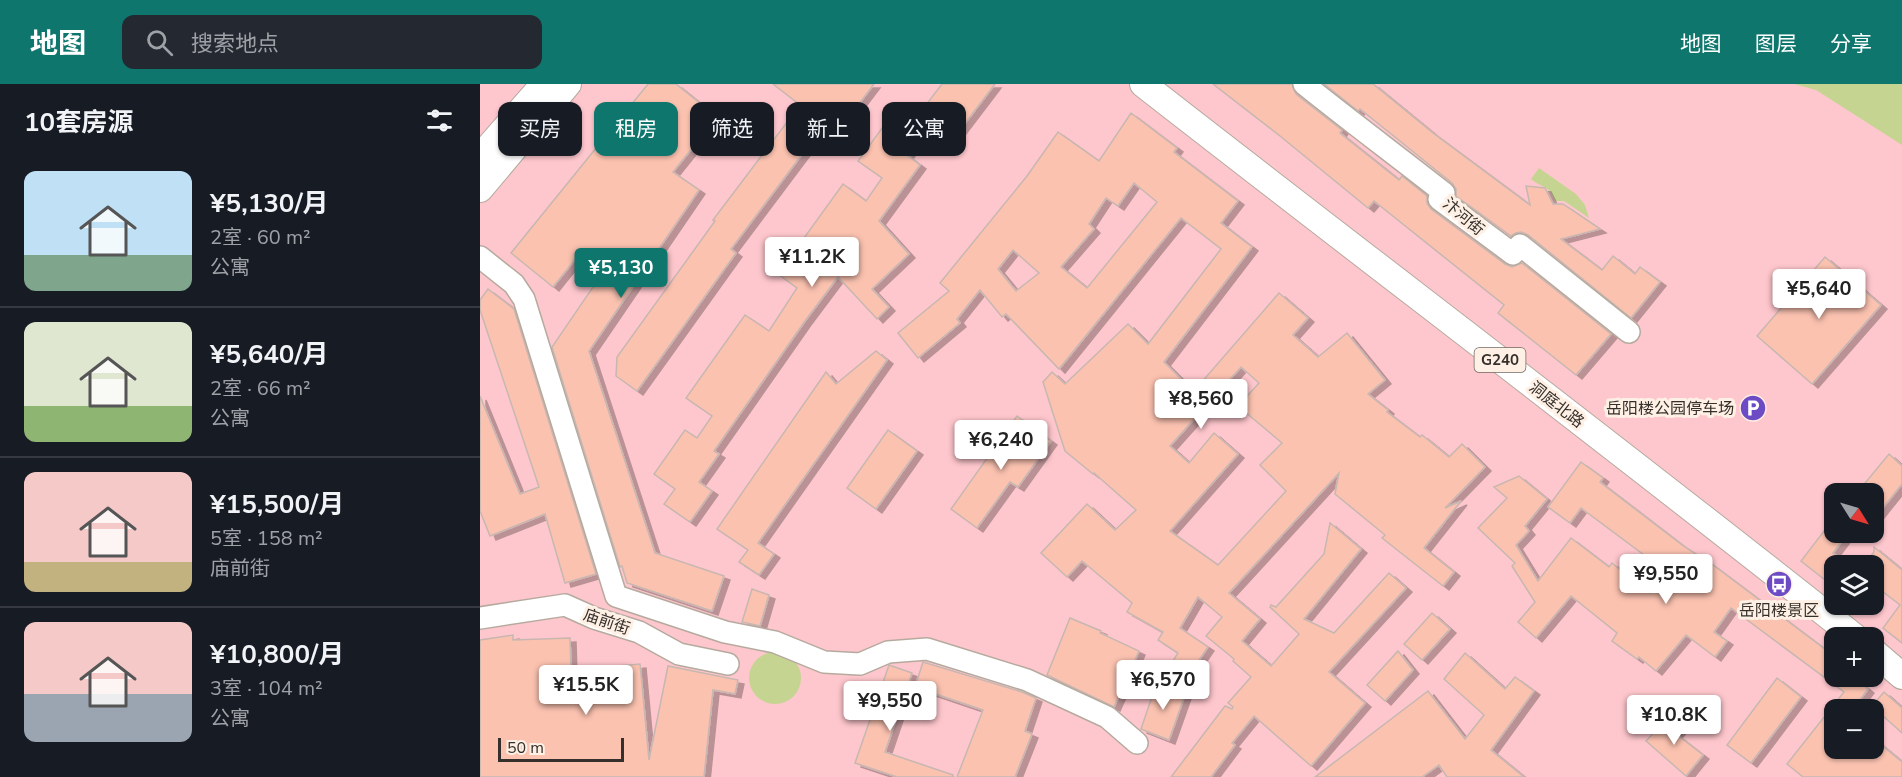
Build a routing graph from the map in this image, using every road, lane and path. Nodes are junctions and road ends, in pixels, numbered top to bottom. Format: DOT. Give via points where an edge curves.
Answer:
graph roads {
  1 [pos="544,84"];
  2 [pos="568,84"];
  3 [pos="1143,84"];
  4 [pos="1162,84"];
  5 [pos="1304,84"];
  6 [pos="480,158"];
  7 [pos="480,189"];
  8 [pos="480,257"];
  9 [pos="1629,332"];
  10 [pos="480,618"];
  11 [pos="1842,627"];
  12 [pos="1859,627"];
  13 [pos="1884,647"];
  14 [pos="1884,661"];
  15 [pos="1902,661"];
  16 [pos="728,664"];
  17 [pos="1902,676"];
  18 [pos="1137,743"];
  1 -- 6 [label="main road"];
  2 -- 7 [label="main road"];
  3 -- 11 [label="main road, 洞庭北路 / G240"];
  4 -- 12 [label="main road, 洞庭北路 / G240"];
  5 -- 9 [label="street, 汴河街" via="1443,193 1439,199 1513,254 1520,246"];
  8 -- 18 [label="street" via="514,284 524,299 616,596 725,632 775,642 824,662 860,664 888,652 927,650 1027,680 1107,717"];
  10 -- 16 [label="street, 庙前街" via="565,605 639,632 679,654"];
  13 -- 15 [label="main road, 洞庭北路 / G240"];
  14 -- 17 [label="main road"];
}
